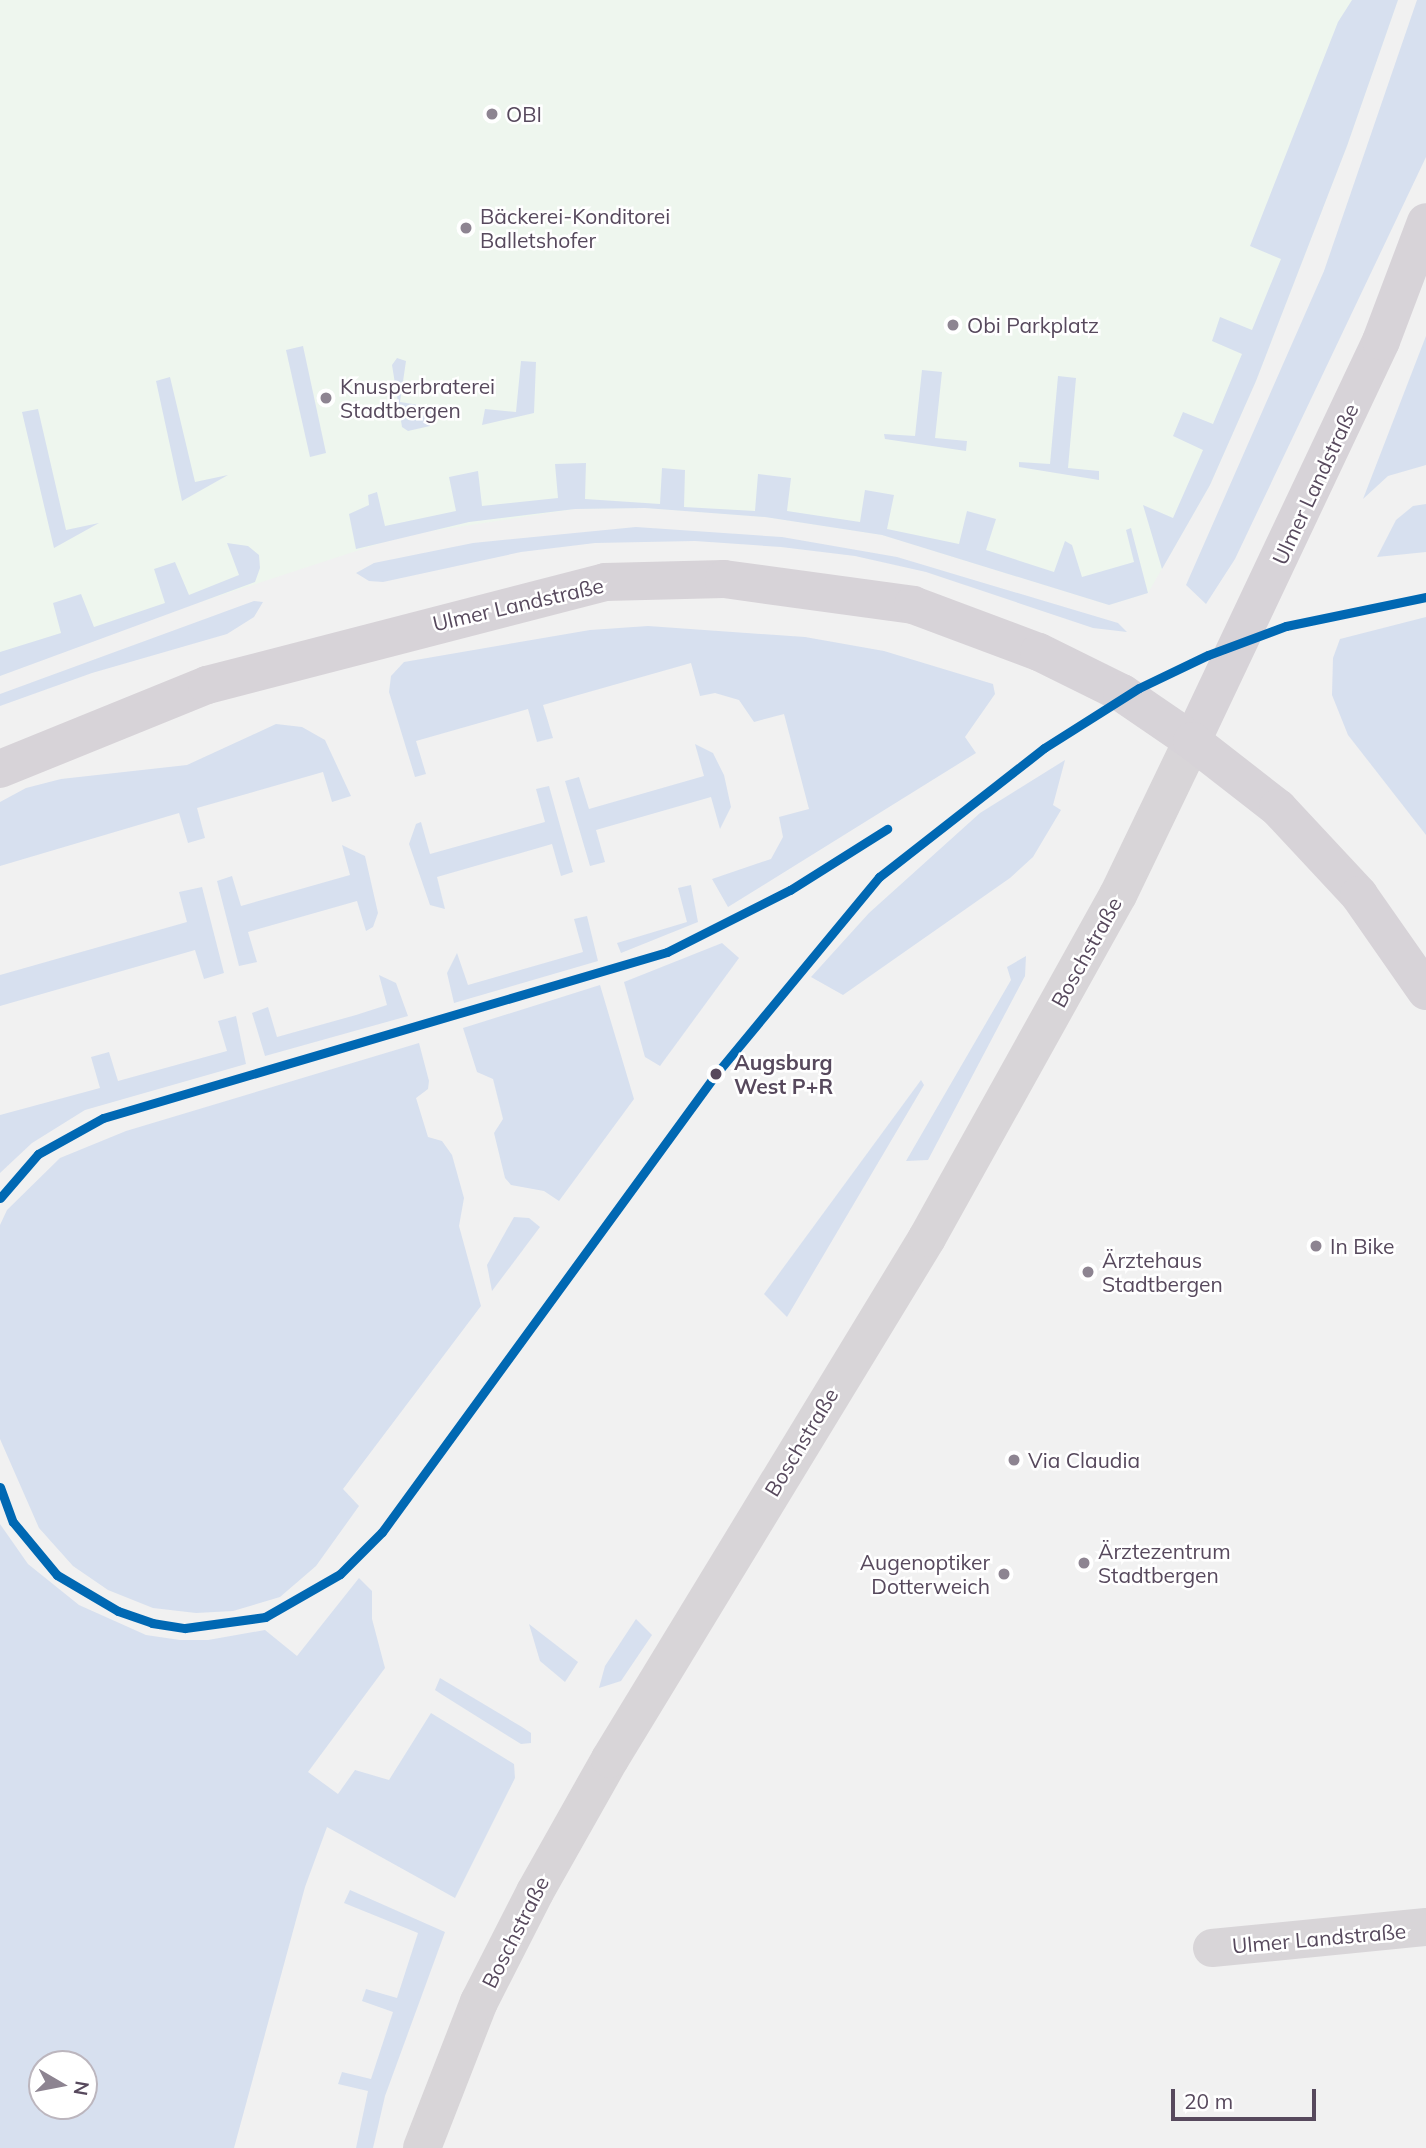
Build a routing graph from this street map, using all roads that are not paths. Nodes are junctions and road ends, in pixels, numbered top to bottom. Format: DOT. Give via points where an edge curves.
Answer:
graph roads {
  1 [pos="1426,222"];
  2 [pos="1192,741"];
  3 [pos="0,769"];
  4 [pos="1426,991"];
  5 [pos="1426,1927"];
  6 [pos="1212,1948"];
  7 [pos="422,2148"];
  1 -- 2 [label="street, Ulmer Landstraße" via="1381,341"];
  2 -- 3 [label="street, Ulmer Landstraße" via="1122,693 1039,652 913,605 711,579 605,582 334,649 207,685"];
  2 -- 4 [label="street, Ulmer Landstraße" via="1278,808 1359,895"];
  2 -- 7 [label="street, Boschstraße" via="1118,895 927,1238 673,1653 534,1892 479,2002"];
  5 -- 6 [label="street, Ulmer Landstraße"];
}
